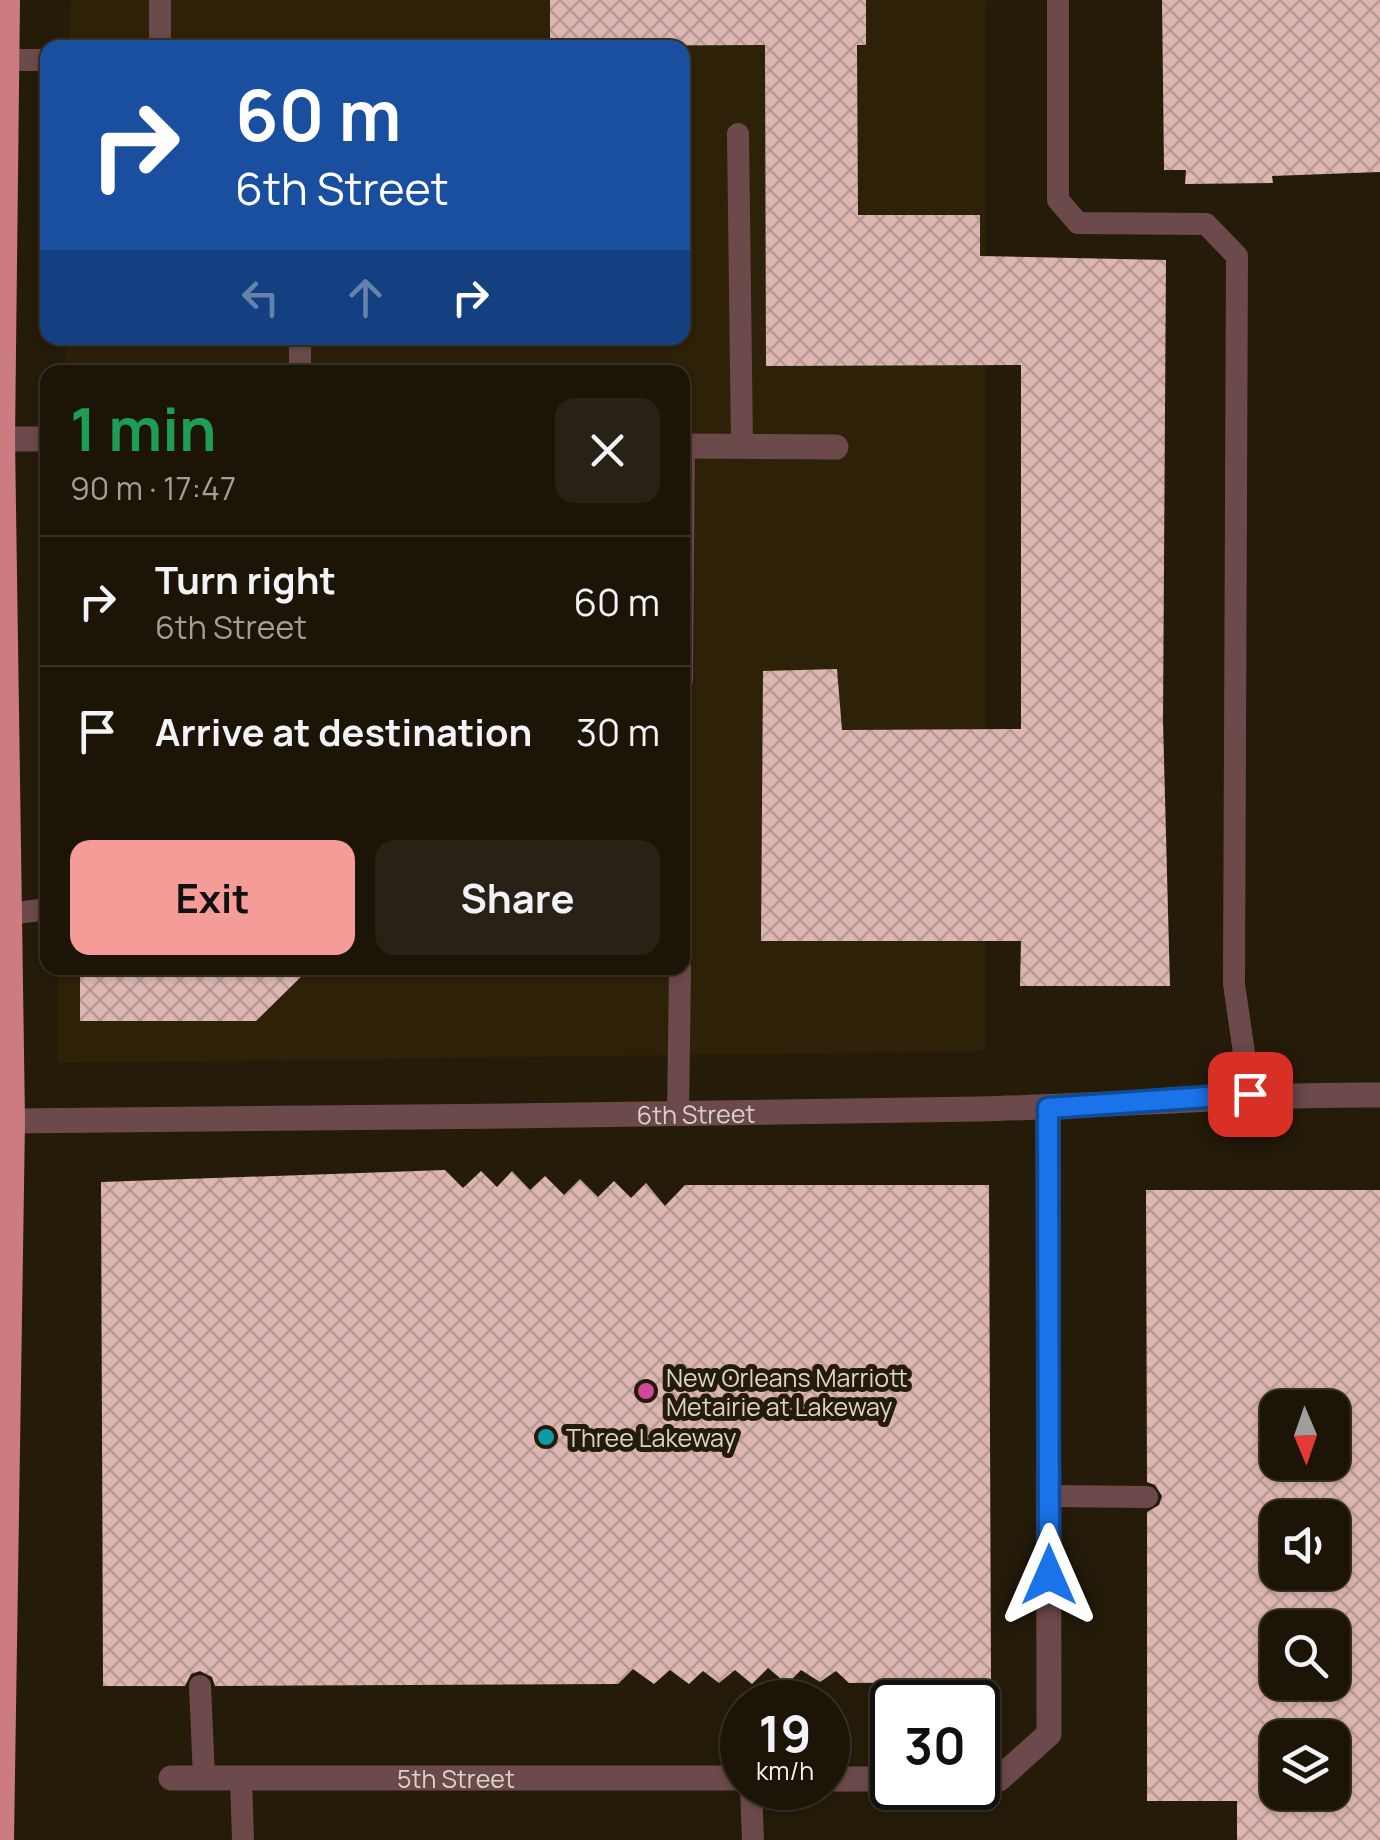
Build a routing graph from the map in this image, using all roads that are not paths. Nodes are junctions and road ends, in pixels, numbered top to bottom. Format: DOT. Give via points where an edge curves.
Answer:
graph roads {
  1 [pos="6,0"];
  2 [pos="160,0"];
  3 [pos="1058,0"];
  4 [pos="160,40"];
  5 [pos="6,60"];
  6 [pos="40,60"];
  7 [pos="738,134"];
  8 [pos="2,136"];
  9 [pos="0,439"];
  10 [pos="40,439"];
  11 [pos="690,446"];
  12 [pos="742,446"];
  13 [pos="836,447"];
  14 [pos="40,910"];
  15 [pos="8,914"];
  16 [pos="680,975"];
  17 [pos="1250,1094"];
  18 [pos="1380,1095"];
  19 [pos="1048,1108"];
  20 [pos="678,1115"];
  21 [pos="5,1121"];
  22 [pos="1049,1496"];
  23 [pos="1147,1496"];
  24 [pos="200,1686"];
  25 [pos="171,1778"];
  26 [pos="204,1778"];
  27 [pos="240,1778"];
  28 [pos="720,1778"];
  29 [pos="1000,1778"];
  30 [pos="752,1810"];
  31 [pos="0,1840"];
  32 [pos="244,1840"];
  33 [pos="753,1840"];
  1 -- 5 [label="highway"];
  2 -- 4 [label="lane"];
  3 -- 17 [label="lane" via="1058,200 1078,223 1206,224 1236,256 1234,984"];
  5 -- 6 [label="lane"];
  5 -- 8 [label="highway"];
  7 -- 12 [label="lane"];
  8 -- 9 [label="highway"];
  9 -- 10 [label="street"];
  9 -- 15 [label="highway"];
  11 -- 12 [label="street"];
  12 -- 13 [label="street"];
  14 -- 15 [label="lane"];
  15 -- 21 [label="highway"];
  16 -- 20 [label="lane"];
  17 -- 18 [label="street, 6th Street"];
  17 -- 19 [label="street, 6th Street"];
  19 -- 20 [label="street, 6th Street"];
  19 -- 22 [label="street"];
  20 -- 21 [label="street, 6th Street"];
  21 -- 31 [label="highway"];
  22 -- 23 [label="lane"];
  22 -- 29 [label="street" via="1049,1734"];
  24 -- 26 [label="lane"];
  25 -- 26 [label="street, 5th Street"];
  26 -- 27 [label="street, 5th Street"];
  27 -- 28 [label="street, 5th Street"];
  27 -- 32 [label="lane"];
  30 -- 33 [label="lane"];
}
